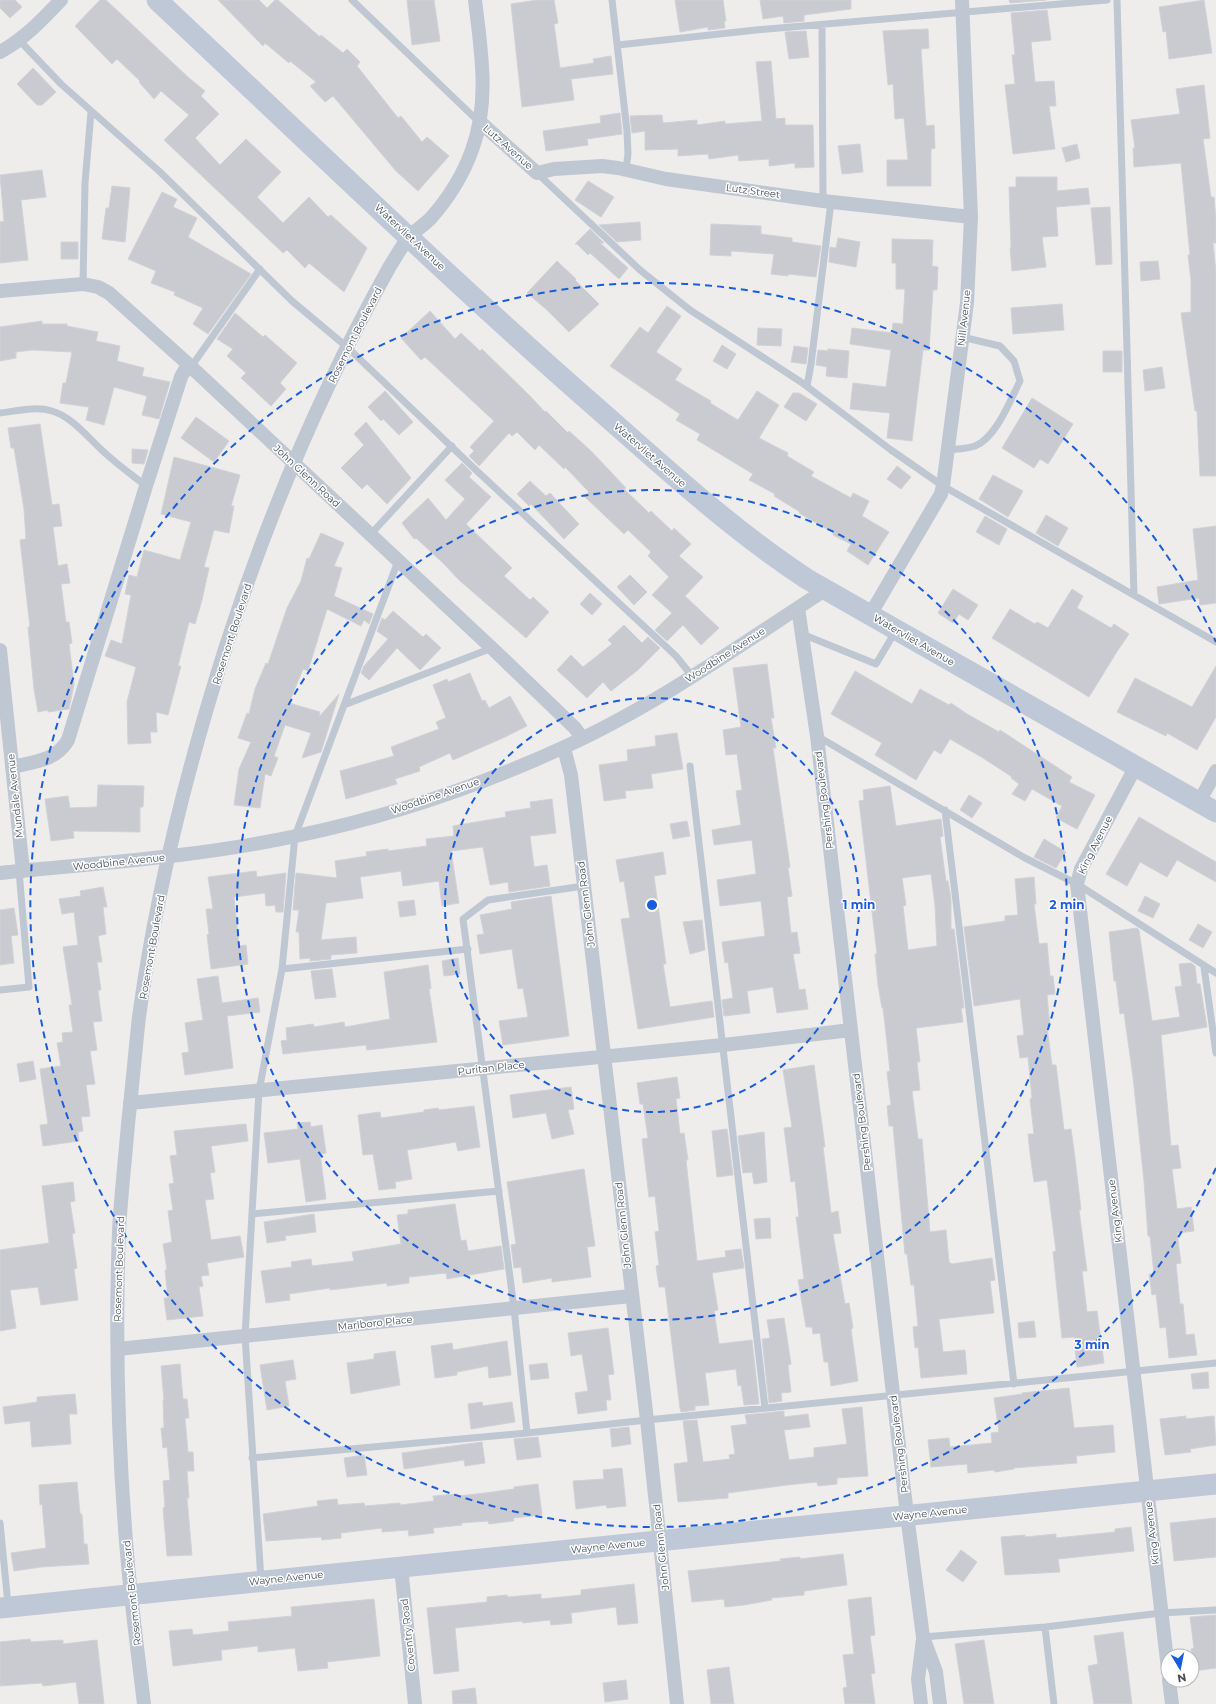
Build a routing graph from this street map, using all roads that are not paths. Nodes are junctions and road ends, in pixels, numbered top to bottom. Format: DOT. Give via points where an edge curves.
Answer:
graph roads {
  1 [pos="61,0"];
  2 [pos="157,0"];
  3 [pos="352,0"];
  4 [pos="476,0"];
  5 [pos="612,0"];
  6 [pos="1107,0"];
  7 [pos="1117,0"];
  8 [pos="963,7"];
  9 [pos="822,25"];
  10 [pos="19,40"];
  11 [pos="618,45"];
  12 [pos="0,52"];
  13 [pos="91,112"];
  14 [pos="480,122"];
  15 [pos="626,169"];
  16 [pos="537,173"];
  17 [pos="827,201"];
  18 [pos="971,217"];
  19 [pos="409,237"];
  20 [pos="260,270"];
  21 [pos="83,284"];
  22 [pos="0,291"];
  23 [pos="962,337"];
  24 [pos="347,347"];
  25 [pos="190,366"];
  26 [pos="807,386"];
  27 [pos="0,413"];
  28 [pos="452,446"];
  29 [pos="947,450"];
  30 [pos="293,462"];
  31 [pos="146,486"];
  32 [pos="943,486"];
  33 [pos="370,535"];
  34 [pos="398,561"];
  35 [pos="825,590"];
  36 [pos="1134,595"];
  37 [pos="798,608"];
  38 [pos="870,615"];
  39 [pos="896,630"];
  40 [pos="802,634"];
  41 [pos="1216,642"];
  42 [pos="492,648"];
  43 [pos="0,650"];
  44 [pos="692,676"];
  45 [pos="344,706"];
  46 [pos="817,736"];
  47 [pos="582,738"];
  48 [pos="564,748"];
  49 [pos="690,766"];
  50 [pos="1136,766"];
  51 [pos="12,767"];
  52 [pos="1216,771"];
  53 [pos="1207,807"];
  54 [pos="944,810"];
  55 [pos="295,836"];
  56 [pos="170,857"];
  57 [pos="21,871"];
  58 [pos="0,874"];
  59 [pos="1077,884"];
  60 [pos="584,886"];
  61 [pos="468,950"];
  62 [pos="1204,967"];
  63 [pos="282,968"];
  64 [pos="1216,973"];
  65 [pos="0,990"];
  66 [pos="851,1030"];
  67 [pos="723,1045"];
  68 [pos="1216,1053"];
  69 [pos="604,1057"];
  70 [pos="482,1069"];
  71 [pos="259,1091"];
  72 [pos="130,1102"];
  73 [pos="499,1191"];
  74 [pos="252,1214"];
  75 [pos="631,1296"];
  76 [pos="514,1308"];
  77 [pos="245,1336"];
  78 [pos="118,1349"];
  79 [pos="1216,1363"];
  80 [pos="1133,1372"];
  81 [pos="1014,1384"];
  82 [pos="893,1395"];
  83 [pos="764,1408"];
  84 [pos="647,1420"];
  85 [pos="527,1434"];
  86 [pos="252,1458"];
  87 [pos="1216,1484"];
  88 [pos="1147,1492"];
  89 [pos="907,1515"];
  90 [pos="0,1523"];
  91 [pos="660,1541"];
  92 [pos="401,1567"];
  93 [pos="261,1581"];
  94 [pos="131,1594"];
  95 [pos="4,1607"];
  96 [pos="1216,1610"];
  97 [pos="1162,1614"];
  98 [pos="1045,1627"];
  99 [pos="923,1636"];
  100 [pos="1166,1648"];
  101 [pos="1170,1688"];
  102 [pos="144,1704"];
  103 [pos="415,1704"];
  104 [pos="677,1704"];
  105 [pos="921,1704"];
  106 [pos="940,1704"];
  107 [pos="1054,1704"];
  108 [pos="1172,1704"];
  1 -- 10 [label="street"];
  2 -- 19 [label="street, Watervliet Avenue"];
  3 -- 14 [label="lane"];
  4 -- 14 [label="street, Rosemont Boulevard" via="483,73"];
  5 -- 11 [label="lane"];
  6 -- 8 [label="lane"];
  7 -- 36 [label="lane"];
  8 -- 9 [label="lane"];
  8 -- 18 [label="street, Nill Avenue"];
  9 -- 11 [label="lane"];
  9 -- 17 [label="lane"];
  10 -- 12 [label="street"];
  10 -- 13 [label="lane"];
  11 -- 15 [label="lane" via="627,131"];
  13 -- 20 [label="lane" via="159,171"];
  13 -- 21 [label="lane" via="85,183"];
  14 -- 16 [label="street, Lutz Avenue"];
  14 -- 19 [label="street, Rosemont Boulevard" via="469,156 446,200"];
  15 -- 16 [label="street, Lutz Street" via="602,166 554,169"];
  15 -- 17 [label="street, Lutz Street" via="666,178"];
  16 -- 26 [label="lane" via="640,270 690,310"];
  17 -- 18 [label="street, Lutz Street"];
  17 -- 26 [label="lane"];
  18 -- 23 [label="street, Nill Avenue" via="967,303"];
  19 -- 24 [label="street, Rosemont Boulevard" via="392,263"];
  19 -- 35 [label="street, Watervliet Avenue" via="512,333 693,492 765,552"];
  20 -- 24 [label="lane" via="292,301"];
  20 -- 25 [label="lane"];
  21 -- 22 [label="street, John Glenn Road"];
  21 -- 25 [label="street, John Glenn Road" via="98,287 109,293"];
  23 -- 29 [label="street, Nill Avenue"];
  23 -- 29 [label="lane" via="1000,346 1014,360 1020,381 1005,412 988,437 975,446"];
  24 -- 28 [label="lane"];
  24 -- 30 [label="street, Rosemont Boulevard"];
  25 -- 30 [label="street, John Glenn Road"];
  25 -- 31 [label="street" via="181,377"];
  26 -- 32 [label="lane"];
  27 -- 31 [label="lane" via="40,409 53,411 65,417"];
  28 -- 33 [label="lane"];
  28 -- 44 [label="lane" via="676,656"];
  29 -- 32 [label="street, Nill Avenue"];
  30 -- 33 [label="street, John Glenn Road"];
  30 -- 56 [label="street, Rosemont Boulevard" via="227,644 191,765"];
  31 -- 51 [label="street" via="68,740 57,754 45,760"];
  32 -- 36 [label="lane"];
  32 -- 38 [label="street, Nill Avenue" via="941,494"];
  33 -- 34 [label="street, John Glenn Road"];
  34 -- 42 [label="street, John Glenn Road"];
  34 -- 45 [label="lane"];
  35 -- 37 [label="street, Woodbine Avenue"];
  35 -- 38 [label="street, Watervliet Avenue"];
  36 -- 41 [label="lane"];
  37 -- 40 [label="street, Pershing Boulevard"];
  37 -- 44 [label="street, Woodbine Avenue"];
  38 -- 39 [label="street, Watervliet Avenue"];
  39 -- 40 [label="lane" via="876,664"];
  39 -- 50 [label="street, Watervliet Avenue"];
  40 -- 46 [label="street, Pershing Boulevard"];
  42 -- 45 [label="lane"];
  42 -- 47 [label="street, John Glenn Road" via="575,728"];
  43 -- 51 [label="street, Mundale Avenue"];
  44 -- 47 [label="street, Woodbine Avenue"];
  45 -- 55 [label="lane"];
  46 -- 54 [label="lane"];
  46 -- 66 [label="street, Pershing Boulevard"];
  47 -- 48 [label="street, Woodbine Avenue"];
  48 -- 55 [label="street, Woodbine Avenue" via="435,798 363,820"];
  48 -- 60 [label="street, John Glenn Road" via="571,775"];
  49 -- 67 [label="lane"];
  50 -- 53 [label="street, Watervliet Avenue"];
  50 -- 59 [label="street, King Avenue" via="1081,869"];
  51 -- 57 [label="street, Mundale Avenue"];
  52 -- 53 [label="street"];
  54 -- 59 [label="lane" via="1025,858"];
  54 -- 81 [label="lane"];
  55 -- 56 [label="street, Woodbine Avenue"];
  55 -- 63 [label="lane"];
  56 -- 57 [label="street, Woodbine Avenue"];
  56 -- 72 [label="street, Rosemont Boulevard" via="156,919 140,1015"];
  57 -- 58 [label="street, Woodbine Avenue"];
  57 -- 65 [label="lane" via="29,987"];
  59 -- 62 [label="lane"];
  59 -- 80 [label="street, King Avenue"];
  60 -- 61 [label="lane" via="488,900 463,919"];
  60 -- 69 [label="street, John Glenn Road"];
  61 -- 63 [label="lane"];
  61 -- 70 [label="lane"];
  62 -- 64 [label="lane"];
  62 -- 68 [label="lane"];
  63 -- 71 [label="lane"];
  66 -- 67 [label="street, Puritan Place"];
  66 -- 82 [label="street, Pershing Boulevard"];
  67 -- 69 [label="street, Puritan Place"];
  67 -- 83 [label="lane"];
  69 -- 70 [label="street, Puritan Place"];
  69 -- 75 [label="street, John Glenn Road"];
  70 -- 71 [label="street, Puritan Place"];
  70 -- 73 [label="lane"];
  71 -- 72 [label="street, Puritan Place"];
  71 -- 74 [label="lane"];
  72 -- 78 [label="street, Rosemont Boulevard" via="119,1231"];
  73 -- 74 [label="lane"];
  73 -- 76 [label="lane"];
  74 -- 77 [label="lane"];
  75 -- 76 [label="street, Marlboro Place"];
  75 -- 84 [label="street, John Glenn Road"];
  76 -- 77 [label="street, Marlboro Place"];
  76 -- 85 [label="lane"];
  77 -- 78 [label="street, Marlboro Place"];
  77 -- 86 [label="lane"];
  78 -- 94 [label="street, Rosemont Boulevard" via="125,1530"];
  79 -- 80 [label="lane"];
  80 -- 81 [label="lane"];
  80 -- 88 [label="street, King Avenue"];
  81 -- 82 [label="lane"];
  82 -- 83 [label="lane"];
  82 -- 89 [label="street, Pershing Boulevard"];
  83 -- 84 [label="lane"];
  84 -- 85 [label="lane"];
  84 -- 91 [label="street, John Glenn Road"];
  85 -- 86 [label="lane"];
  86 -- 93 [label="lane"];
  87 -- 88 [label="street, Wayne Avenue"];
  88 -- 89 [label="street, Wayne Avenue"];
  88 -- 97 [label="street, King Avenue"];
  89 -- 91 [label="street, Wayne Avenue"];
  89 -- 99 [label="street, Pershing Boulevard"];
  90 -- 95 [label="lane"];
  91 -- 92 [label="street, Wayne Avenue"];
  91 -- 104 [label="street, John Glenn Road"];
  92 -- 93 [label="street, Wayne Avenue"];
  92 -- 103 [label="street, Coventry Road"];
  93 -- 94 [label="street, Wayne Avenue"];
  94 -- 95 [label="street, Wayne Avenue"];
  94 -- 102 [label="street, Rosemont Boulevard"];
  96 -- 97 [label="lane"];
  97 -- 98 [label="lane"];
  97 -- 100 [label="street, King Avenue"];
  98 -- 99 [label="lane"];
  98 -- 107 [label="lane"];
  99 -- 105 [label="street, Pershing Boulevard" via="918,1679"];
  99 -- 106 [label="street, Pershing Boulevard" via="936,1672"];
  101 -- 108 [label="street"];
}
